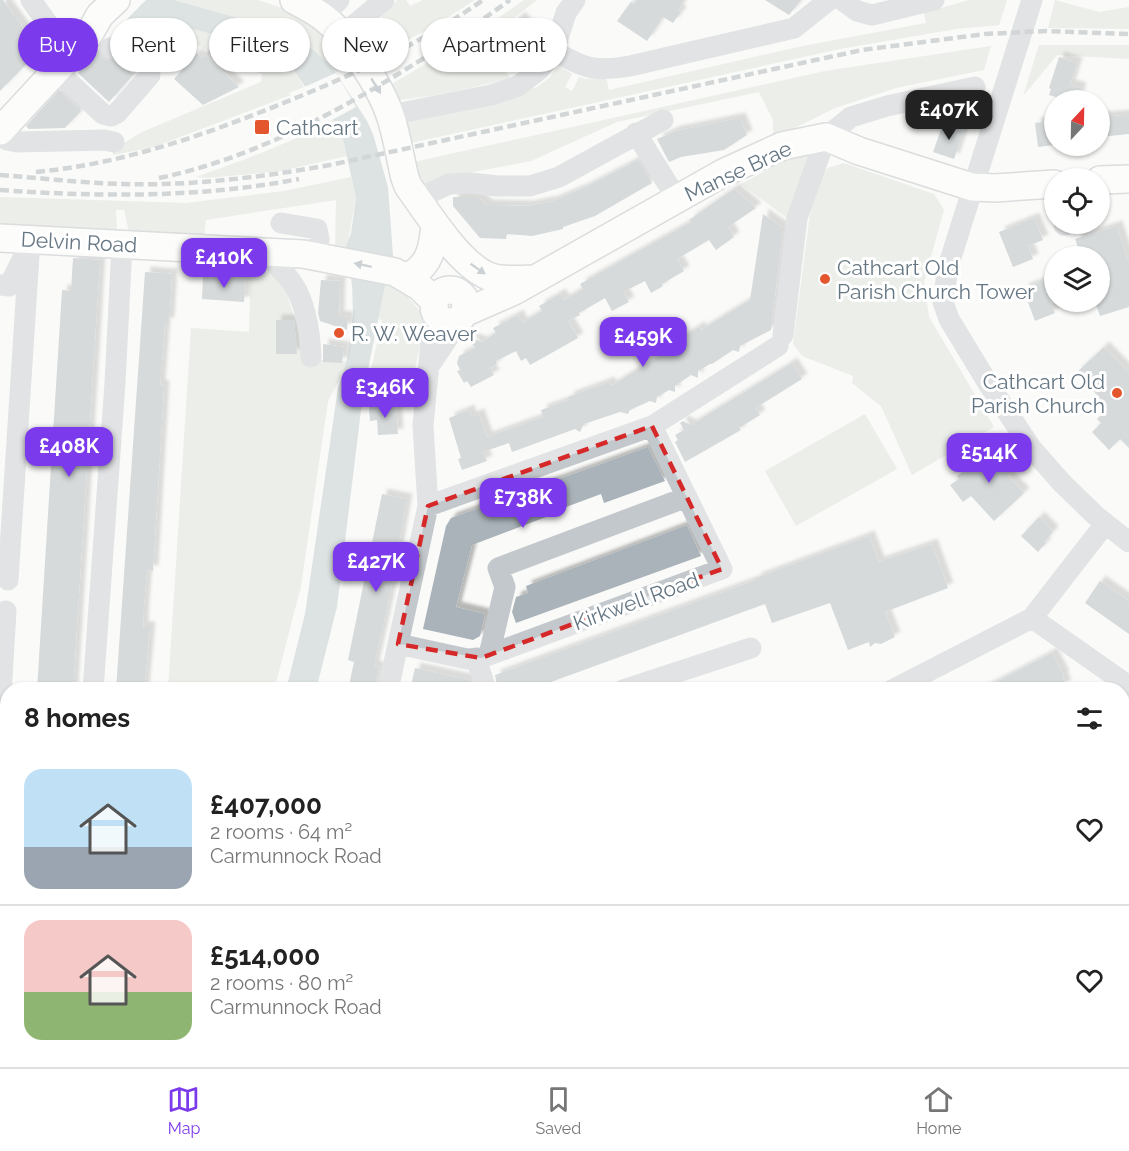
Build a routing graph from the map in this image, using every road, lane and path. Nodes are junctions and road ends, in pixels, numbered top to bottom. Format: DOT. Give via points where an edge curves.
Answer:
graph roads {
  1 [pos="31,0"];
  2 [pos="294,0"];
  3 [pos="384,0"];
  4 [pos="575,0"];
  5 [pos="829,0"];
  6 [pos="842,0"];
  7 [pos="933,0"];
  8 [pos="1032,0"];
  9 [pos="330,9"];
  10 [pos="55,18"];
  11 [pos="362,18"];
  12 [pos="565,18"];
  13 [pos="567,58"];
  14 [pos="44,72"];
  15 [pos="53,72"];
  16 [pos="366,72"];
  17 [pos="536,72"];
  18 [pos="975,87"];
  19 [pos="0,111"];
  20 [pos="390,115"];
  21 [pos="663,120"];
  22 [pos="0,133"];
  23 [pos="636,133"];
  24 [pos="826,137"];
  25 [pos="114,142"];
  26 [pos="1129,179"];
  27 [pos="1110,180"];
  28 [pos="1044,185"];
  29 [pos="972,187"];
  30 [pos="677,199"];
  31 [pos="425,214"];
  32 [pos="281,223"];
  33 [pos="0,238"];
  34 [pos="30,243"];
  35 [pos="122,245"];
  36 [pos="275,252"];
  37 [pos="324,258"];
  38 [pos="400,275"];
  39 [pos="0,285"];
  40 [pos="526,285"];
  41 [pos="452,305"];
  42 [pos="311,357"];
  43 [pos="652,426"];
  44 [pos="687,497"];
  45 [pos="428,506"];
  46 [pos="1105,524"];
  47 [pos="1129,542"];
  48 [pos="8,580"];
  49 [pos="6,611"];
  50 [pos="1032,618"];
  51 [pos="398,644"];
  52 [pos="751,648"];
  53 [pos="482,657"];
  54 [pos="2,682"];
  55 [pos="94,682"];
  56 [pos="390,682"];
  57 [pos="485,682"];
  58 [pos="647,682"];
  59 [pos="908,682"];
  60 [pos="1117,682"];
  1 -- 10 [label="street"];
  2 -- 9 [label="main road"];
  3 -- 11 [label="street"];
  4 -- 12 [label="street"];
  5 -- 13 [label="street" via="794,28 630,66 604,70 578,65"];
  6 -- 7 [label="street" via="857,11 872,15"];
  8 -- 29 [label="street"];
  14 -- 19 [label="main road"];
  15 -- 22 [label="main road"];
  16 -- 20 [label="main road, one-way"];
  17 -- 20 [label="street" via="518,86 491,95"];
  18 -- 24 [label="street, Manse Brae" via="851,117"];
  20 -- 31 [label="main road" via="405,178"];
  21 -- 23 [label="street"];
  22 -- 25 [label="street" via="17,142"];
  23 -- 30 [label="street"];
  23 -- 31 [label="street" via="559,177 530,186 449,184"];
  24 -- 29 [label="main road"];
  24 -- 30 [label="main road, Manse Brae" via="782,146"];
  24 -- 43 [label="street" via="797,218 781,340"];
  26 -- 27 [label="main road"];
  28 -- 29 [label="main road"];
  29 -- 46 [label="street" via="944,287 943,302 949,319 1032,449"];
  30 -- 40 [label="main road, Manse Brae"];
  31 -- 38 [label="main road" via="432,251 429,259 413,274"];
  31 -- 40 [label="main road, one-way" via="466,261 488,277"];
  31 -- 41 [label="main road"];
  32 -- 37 [label="street" via="317,229"];
  33 -- 34 [label="main road, Delvin Road"];
  34 -- 35 [label="main road, Delvin Road"];
  34 -- 39 [label="street" via="9,285"];
  34 -- 48 [label="street"];
  35 -- 36 [label="main road, Delvin Road"];
  35 -- 55 [label="street"];
  36 -- 37 [label="main road, Delvin Road"];
  36 -- 42 [label="street" via="275,262 300,298"];
  38 -- 37 [label="main road, Delvin Road, one-way"];
  38 -- 41 [label="main road, Delvin Road"];
  40 -- 41 [label="main road, Manse Brae"];
  41 -- 45 [label="street" via="430,365 424,400"];
  43 -- 44 [label="street, Kirkwell Road"];
  43 -- 45 [label="street"];
  44 -- 53 [label="street" via="498,568 506,587"];
  44 -- 53 [label="street, Kirkwell Road" via="722,569"];
  45 -- 51 [label="street"];
  46 -- 47 [label="street"];
  46 -- 50 [label="street"];
  49 -- 54 [label="street"];
  50 -- 59 [label="street"];
  50 -- 60 [label="street"];
  51 -- 53 [label="street, Kirkwell Road" via="467,658"];
  51 -- 56 [label="street"];
  52 -- 58 [label="street"];
  53 -- 57 [label="street"];
}
